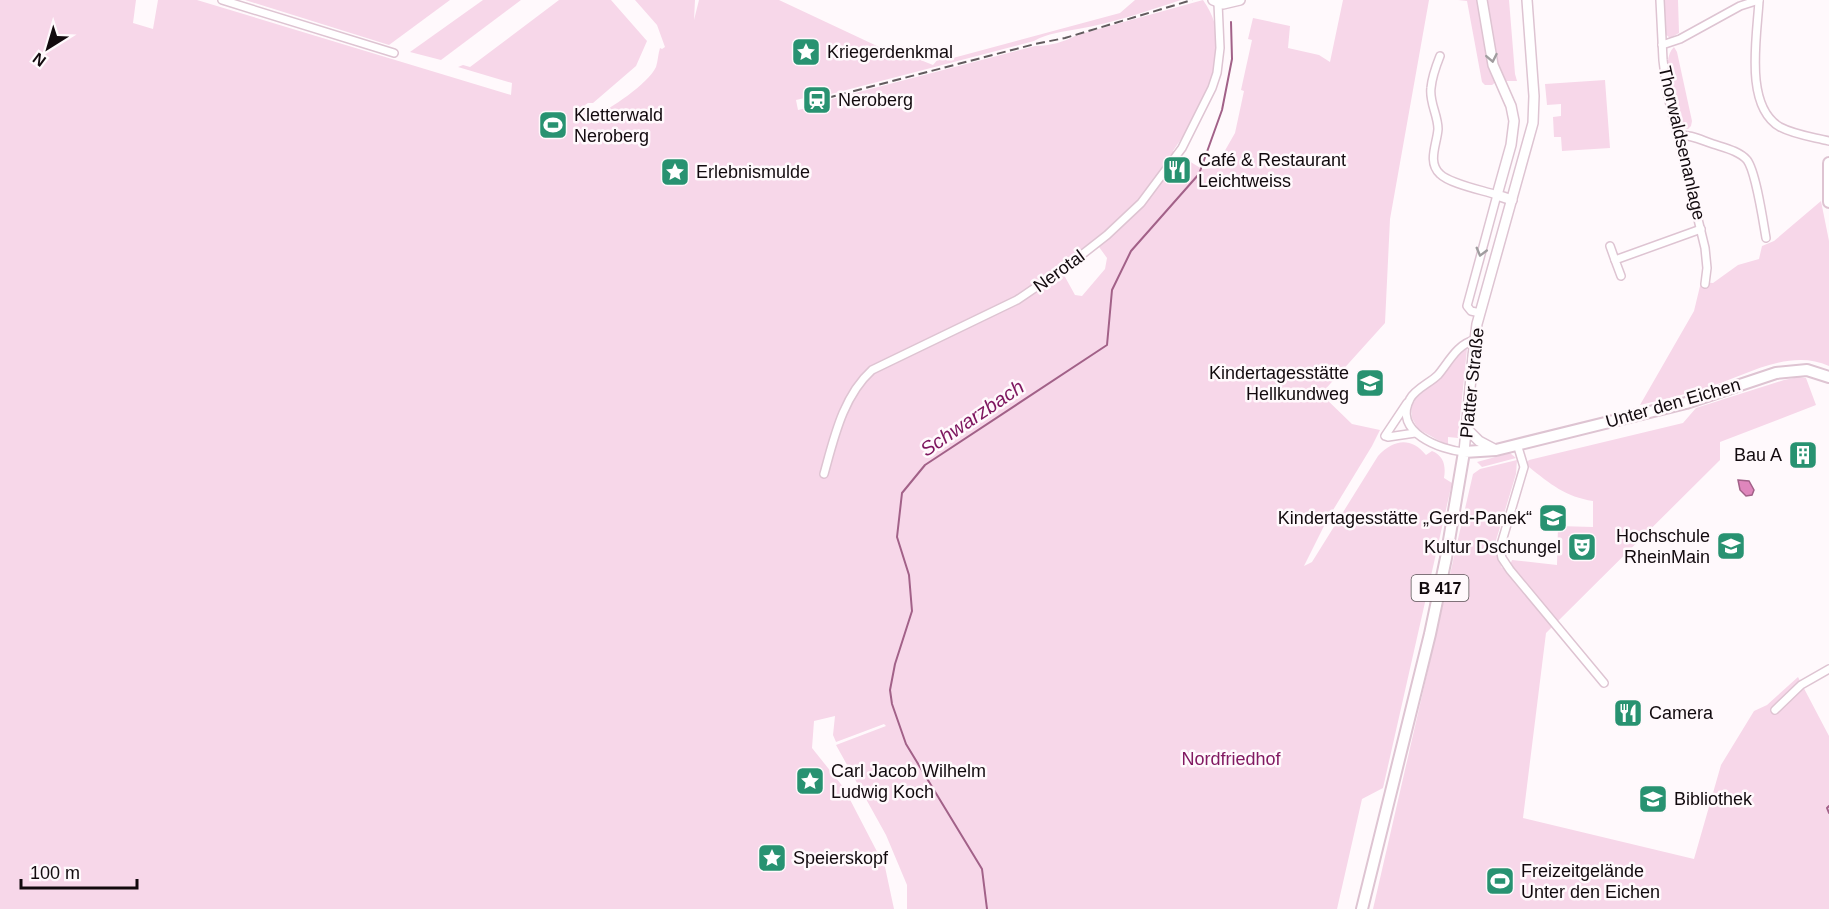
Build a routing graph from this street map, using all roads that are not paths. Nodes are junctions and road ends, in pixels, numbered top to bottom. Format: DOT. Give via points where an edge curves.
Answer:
graph roads {
  1 [pos="222,0"];
  2 [pos="1240,0"];
  3 [pos="1482,0"];
  4 [pos="1527,0"];
  5 [pos="1660,0"];
  6 [pos="1759,1"];
  7 [pos="1215,2"];
  8 [pos="1662,45"];
  9 [pos="394,53"];
  10 [pos="1440,56"];
  11 [pos="1677,135"];
  12 [pos="1829,141"];
  13 [pos="1829,163"];
  14 [pos="1497,195"];
  15 [pos="1512,200"];
  16 [pos="1829,202"];
  17 [pos="1701,229"];
  18 [pos="1766,238"];
  19 [pos="1610,246"];
  20 [pos="1615,260"];
  21 [pos="1621,276"];
  22 [pos="1706,284"];
  23 [pos="1480,314"];
  24 [pos="1475,340"];
  25 [pos="1829,377"];
  26 [pos="1409,401"];
  27 [pos="1466,428"];
  28 [pos="1415,433"];
  29 [pos="1517,444"];
  30 [pos="1496,450"];
  31 [pos="1464,452"];
  32 [pos="824,474"];
  33 [pos="1829,669"];
  34 [pos="1604,683"];
  35 [pos="1775,710"];
  36 [pos="1362,909"];
  1 -- 9 [label="street"];
  2 -- 7 [label="main road, Nerotal"];
  3 -- 14 [label="main road, one-way" via="1493,65 1514,121"];
  4 -- 15 [label="main road, Platter Straße" via="1534,114"];
  5 -- 8 [label="street, Thorwaldsenanlage"];
  6 -- 8 [label="street" via="1740,6"];
  6 -- 12 [label="street" via="1758,99 1774,122 1785,129"];
  7 -- 32 [label="street, Nerotal" via="1220,48 1212,88 1182,148 1141,203 1070,264 1017,300 872,370 849,399"];
  8 -- 11 [label="street, Thorwaldsenanlage" via="1665,82"];
  10 -- 14 [label="street" via="1430,91 1438,128 1435,168 1446,178"];
  11 -- 17 [label="street, Thorwaldsenanlage"];
  11 -- 18 [label="street" via="1720,146 1746,159"];
  13 -- 16 [label="main road"];
  14 -- 15 [label="main road"];
  14 -- 23 [label="street, Platter Straße, one-way" via="1467,306"];
  15 -- 23 [label="main road, Platter Straße"];
  17 -- 20 [label="street"];
  17 -- 22 [label="street, Thorwaldsenanlage" via="1707,260"];
  19 -- 20 [label="street"];
  20 -- 21 [label="street"];
  23 -- 24 [label="main road, Platter Straße"];
  24 -- 26 [label="street" via="1461,346"];
  24 -- 27 [label="main road, Platter Straße"];
  25 -- 29 [label="main road, Unter den Eichen" via="1807,370 1776,373 1686,403"];
  26 -- 28 [label="street" via="1407,419"];
  26 -- 28 [label="street" via="1385,436"];
  27 -- 30 [label="main road"];
  27 -- 31 [label="main road, Platter Straße"];
  28 -- 31 [label="street"];
  29 -- 30 [label="main road, Unter den Eichen"];
  29 -- 34 [label="street" via="1524,467 1501,541 1501,555"];
  30 -- 31 [label="main road, Unter den Eichen"];
  31 -- 36 [label="main road, B 417" via="1430,634"];
  33 -- 35 [label="street" via="1801,685"];
}
